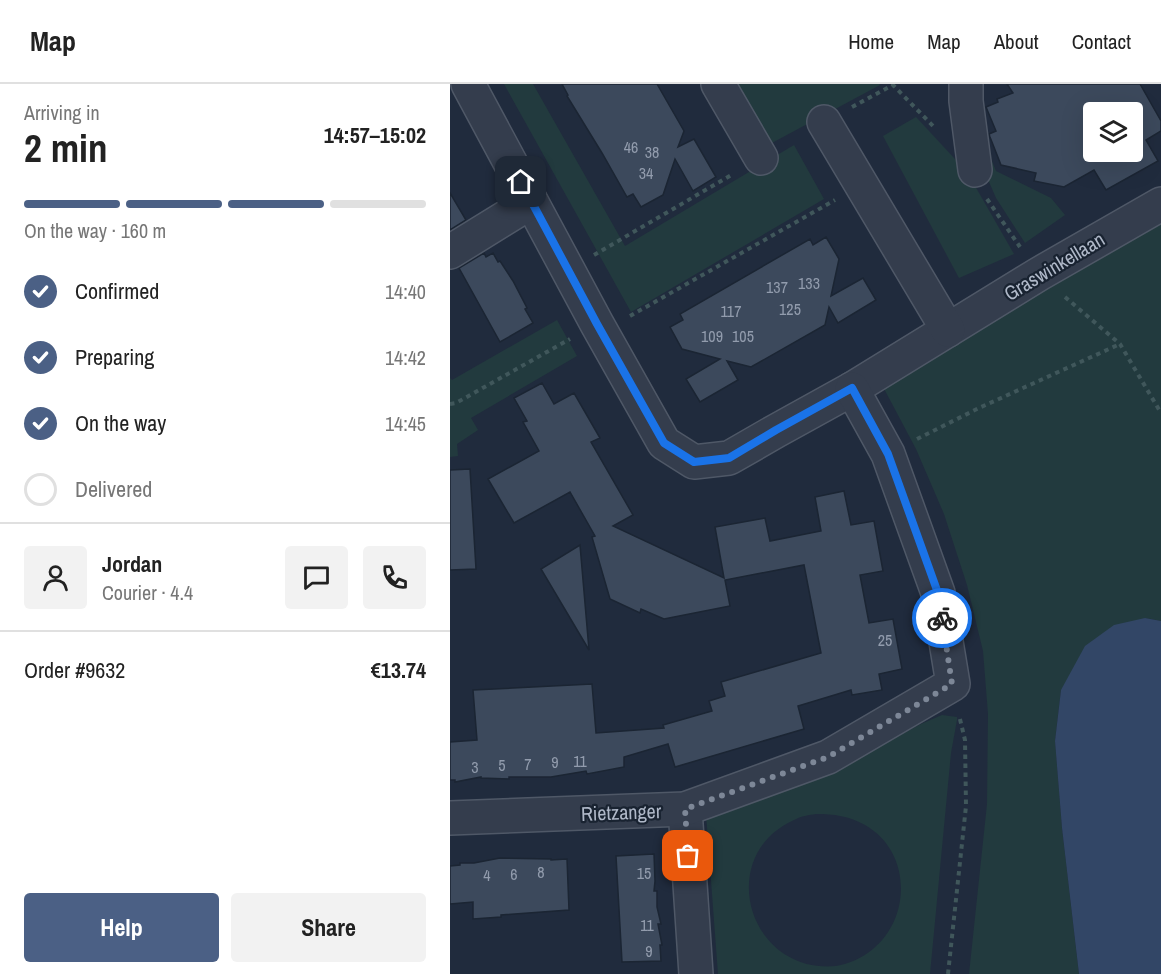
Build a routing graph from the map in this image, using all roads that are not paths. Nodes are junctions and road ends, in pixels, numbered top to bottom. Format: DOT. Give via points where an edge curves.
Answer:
graph roads {
  1 [pos="468,84"];
  2 [pos="718,84"];
  3 [pos="966,84"];
  4 [pos="824,122"];
  5 [pos="761,158"];
  6 [pos="975,170"];
  7 [pos="531,202"];
  8 [pos="1161,204"];
  9 [pos="450,252"];
  10 [pos="948,330"];
  11 [pos="852,388"];
  12 [pos="685,809"];
  13 [pos="450,818"];
  14 [pos="696,974"];
  1 -- 7 [label="street, Graswinkellaan"];
  2 -- 5 [label="street"];
  3 -- 6 [label="street"];
  4 -- 10 [label="street"];
  7 -- 9 [label="street"];
  7 -- 11 [label="street, Graswinkellaan" via="664,443 694,462 729,458"];
  8 -- 10 [label="street, Graswinkellaan"];
  10 -- 11 [label="street, Graswinkellaan"];
  11 -- 12 [label="street, Rietzanger" via="888,454 938,593 952,684 828,757"];
  12 -- 13 [label="street, Rietzanger"];
  12 -- 14 [label="street"];
}
